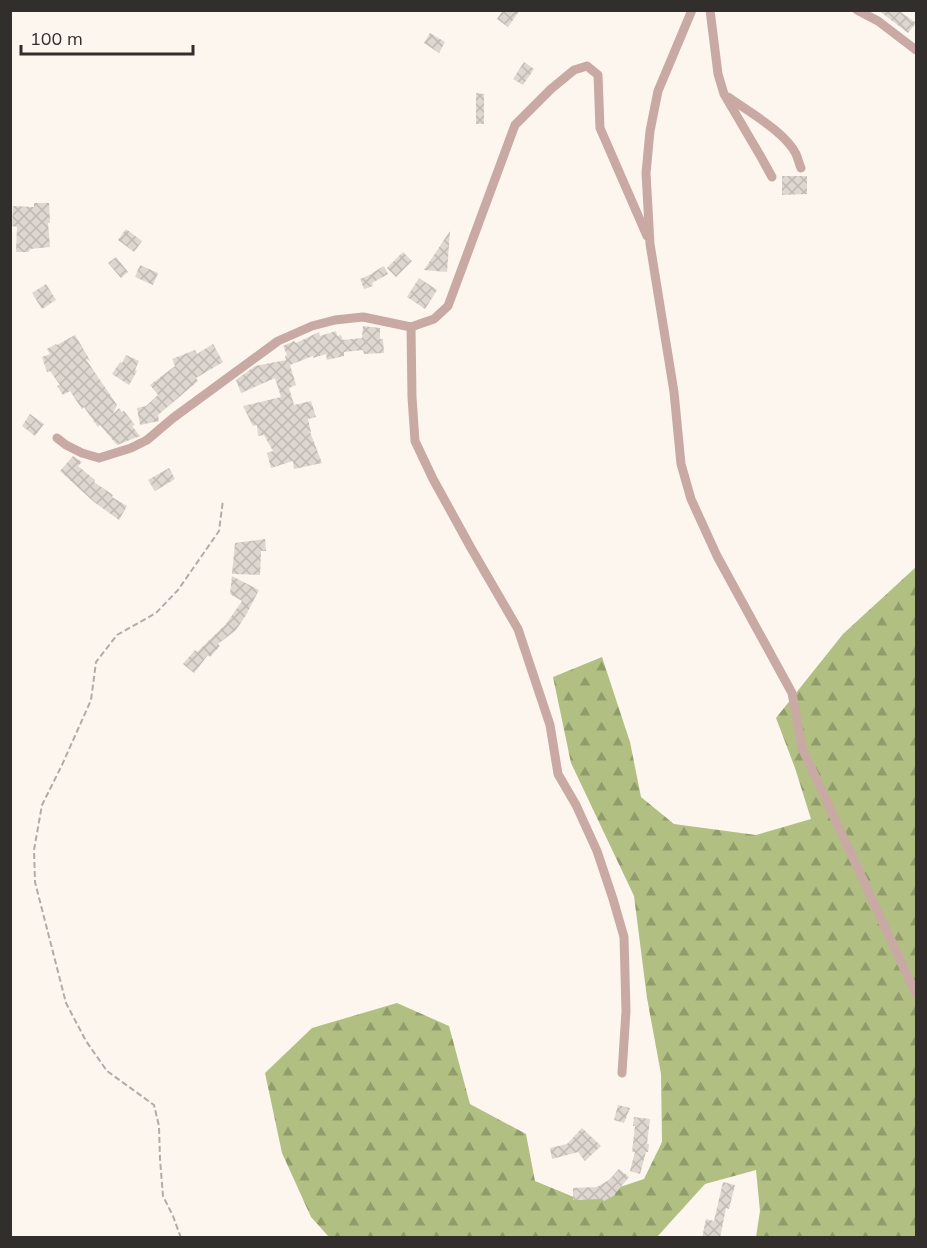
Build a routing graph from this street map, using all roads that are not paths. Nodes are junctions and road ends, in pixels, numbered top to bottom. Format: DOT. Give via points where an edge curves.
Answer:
graph roads {
  1 [pos="692,10"];
  2 [pos="710,10"];
  3 [pos="857,10"];
  4 [pos="916,50"];
  5 [pos="724,94"];
  6 [pos="801,168"];
  7 [pos="772,177"];
  8 [pos="651,244"];
  9 [pos="411,327"];
  10 [pos="57,438"];
  11 [pos="916,994"];
  12 [pos="622,1073"];
  1 -- 8 [label="street" via="658,91 650,131 646,173"];
  2 -- 5 [label="street"];
  3 -- 4 [label="street"];
  5 -- 6 [label="street" via="787,140"];
  5 -- 7 [label="street"];
  8 -- 9 [label="street" via="600,128 598,75 587,66 574,70 516,125 448,306 434,319"];
  8 -- 11 [label="street" via="681,464 691,499 717,556 792,693 802,748"];
  9 -- 10 [label="street" via="363,317 312,326 278,341 147,440 110,455 99,458 82,453"];
  9 -- 12 [label="street" via="416,441 433,479 518,629 550,725 558,774 576,805 613,898 624,937 626,1011"];
}
